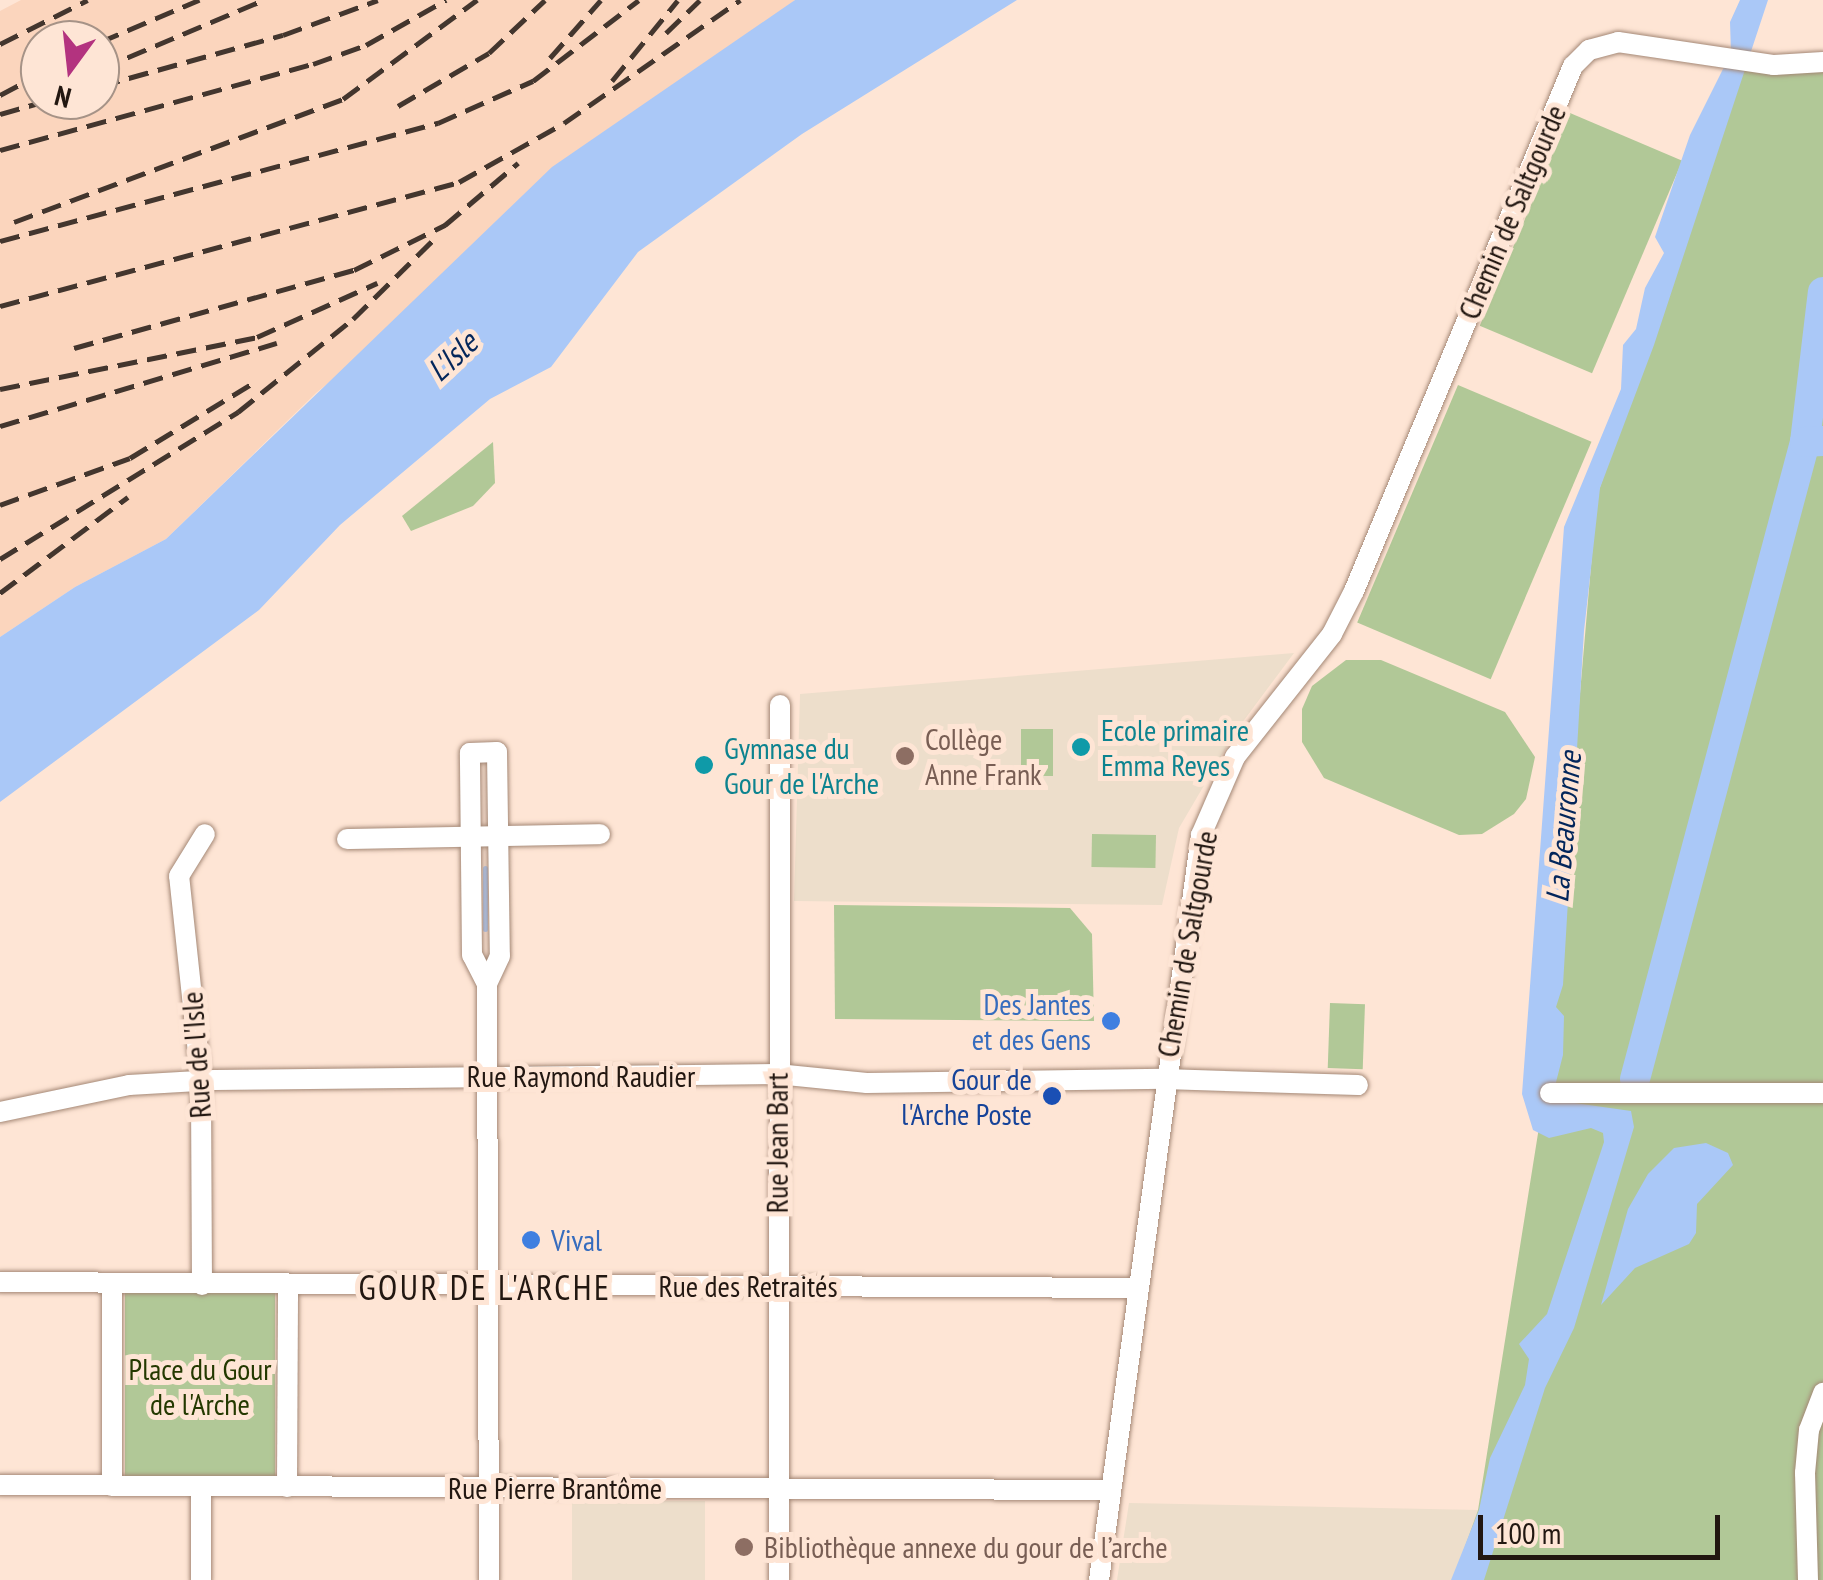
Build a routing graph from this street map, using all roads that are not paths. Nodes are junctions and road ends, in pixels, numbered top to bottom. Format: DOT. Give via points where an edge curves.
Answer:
graph roads {
  1 [pos="1823,62"];
  2 [pos="780,705"];
  3 [pos="206,834"];
  4 [pos="600,834"];
  5 [pos="498,836"];
  6 [pos="471,837"];
  7 [pos="347,839"];
  8 [pos="472,954"];
  9 [pos="500,954"];
  10 [pos="486,984"];
  11 [pos="776,1074"];
  12 [pos="488,1076"];
  13 [pos="1164,1079"];
  14 [pos="201,1081"];
  15 [pos="1358,1085"];
  16 [pos="1550,1093"];
  17 [pos="1823,1093"];
  18 [pos="0,1112"];
  19 [pos="0,1282"];
  20 [pos="112,1283"];
  21 [pos="202,1285"];
  22 [pos="288,1286"];
  23 [pos="489,1286"];
  24 [pos="777,1286"];
  25 [pos="1136,1288"];
  26 [pos="1823,1393"];
  27 [pos="0,1486"];
  28 [pos="112,1486"];
  29 [pos="200,1487"];
  30 [pos="287,1487"];
  31 [pos="490,1488"];
  32 [pos="778,1489"];
  33 [pos="1110,1490"];
  34 [pos="200,1580"];
  35 [pos="489,1580"];
  36 [pos="779,1580"];
  37 [pos="1099,1580"];
  38 [pos="1808,1580"];
  1 -- 13 [label="street, Chemin de Saltgourde" via="1749,62 1618,42 1590,50 1574,66 1354,591 1332,634 1235,757 1201,835"];
  2 -- 11 [label="street, Rue Jean Bart"];
  3 -- 14 [label="street, Rue de l'Isle" via="179,876"];
  4 -- 5 [label="street"];
  5 -- 6 [label="street"];
  5 -- 6 [label="street" via="497,752 470,752"];
  5 -- 9 [label="street"];
  6 -- 7 [label="street"];
  6 -- 8 [label="street"];
  8 -- 9 [label="street" via="485,944"];
  8 -- 10 [label="street"];
  9 -- 10 [label="street"];
  10 -- 12 [label="street"];
  11 -- 12 [label="street, Rue Raymond Raudier"];
  11 -- 13 [label="street, Rue Raymond Raudier" via="867,1083"];
  11 -- 24 [label="street, Rue Jean Bart"];
  12 -- 14 [label="street, Rue Raymond Raudier"];
  12 -- 23 [label="street"];
  13 -- 15 [label="street, Rue Raymond Raudier"];
  13 -- 25 [label="street, Chemin de Saltgourde"];
  14 -- 18 [label="street, Rue Raymond Raudier" via="129,1085"];
  14 -- 21 [label="street, Rue de l'Isle"];
  16 -- 17 [label="street"];
  19 -- 20 [label="street, Rue des Retraités"];
  20 -- 21 [label="street, Rue des Retraités"];
  20 -- 28 [label="street"];
  21 -- 22 [label="street, Rue des Retraités"];
  22 -- 23 [label="street, Rue des Retraités"];
  22 -- 30 [label="street"];
  23 -- 24 [label="street, Rue des Retraités"];
  23 -- 31 [label="street"];
  24 -- 25 [label="street, Rue des Retraités"];
  24 -- 32 [label="street, Rue Jean Bart"];
  25 -- 33 [label="street, Chemin de Saltgourde"];
  26 -- 38 [label="street" via="1809,1430 1805,1474"];
  27 -- 28 [label="street, Rue Pierre Brantôme"];
  28 -- 29 [label="street, Rue Pierre Brantôme"];
  29 -- 30 [label="street, Rue Pierre Brantôme"];
  29 -- 34 [label="street"];
  30 -- 31 [label="street, Rue Pierre Brantôme"];
  31 -- 32 [label="street, Rue Pierre Brantôme"];
  31 -- 35 [label="street"];
  32 -- 33 [label="street, Rue Pierre Brantôme"];
  32 -- 36 [label="street, Rue Jean Bart"];
  33 -- 37 [label="street, Chemin de Saltgourde"];
}
